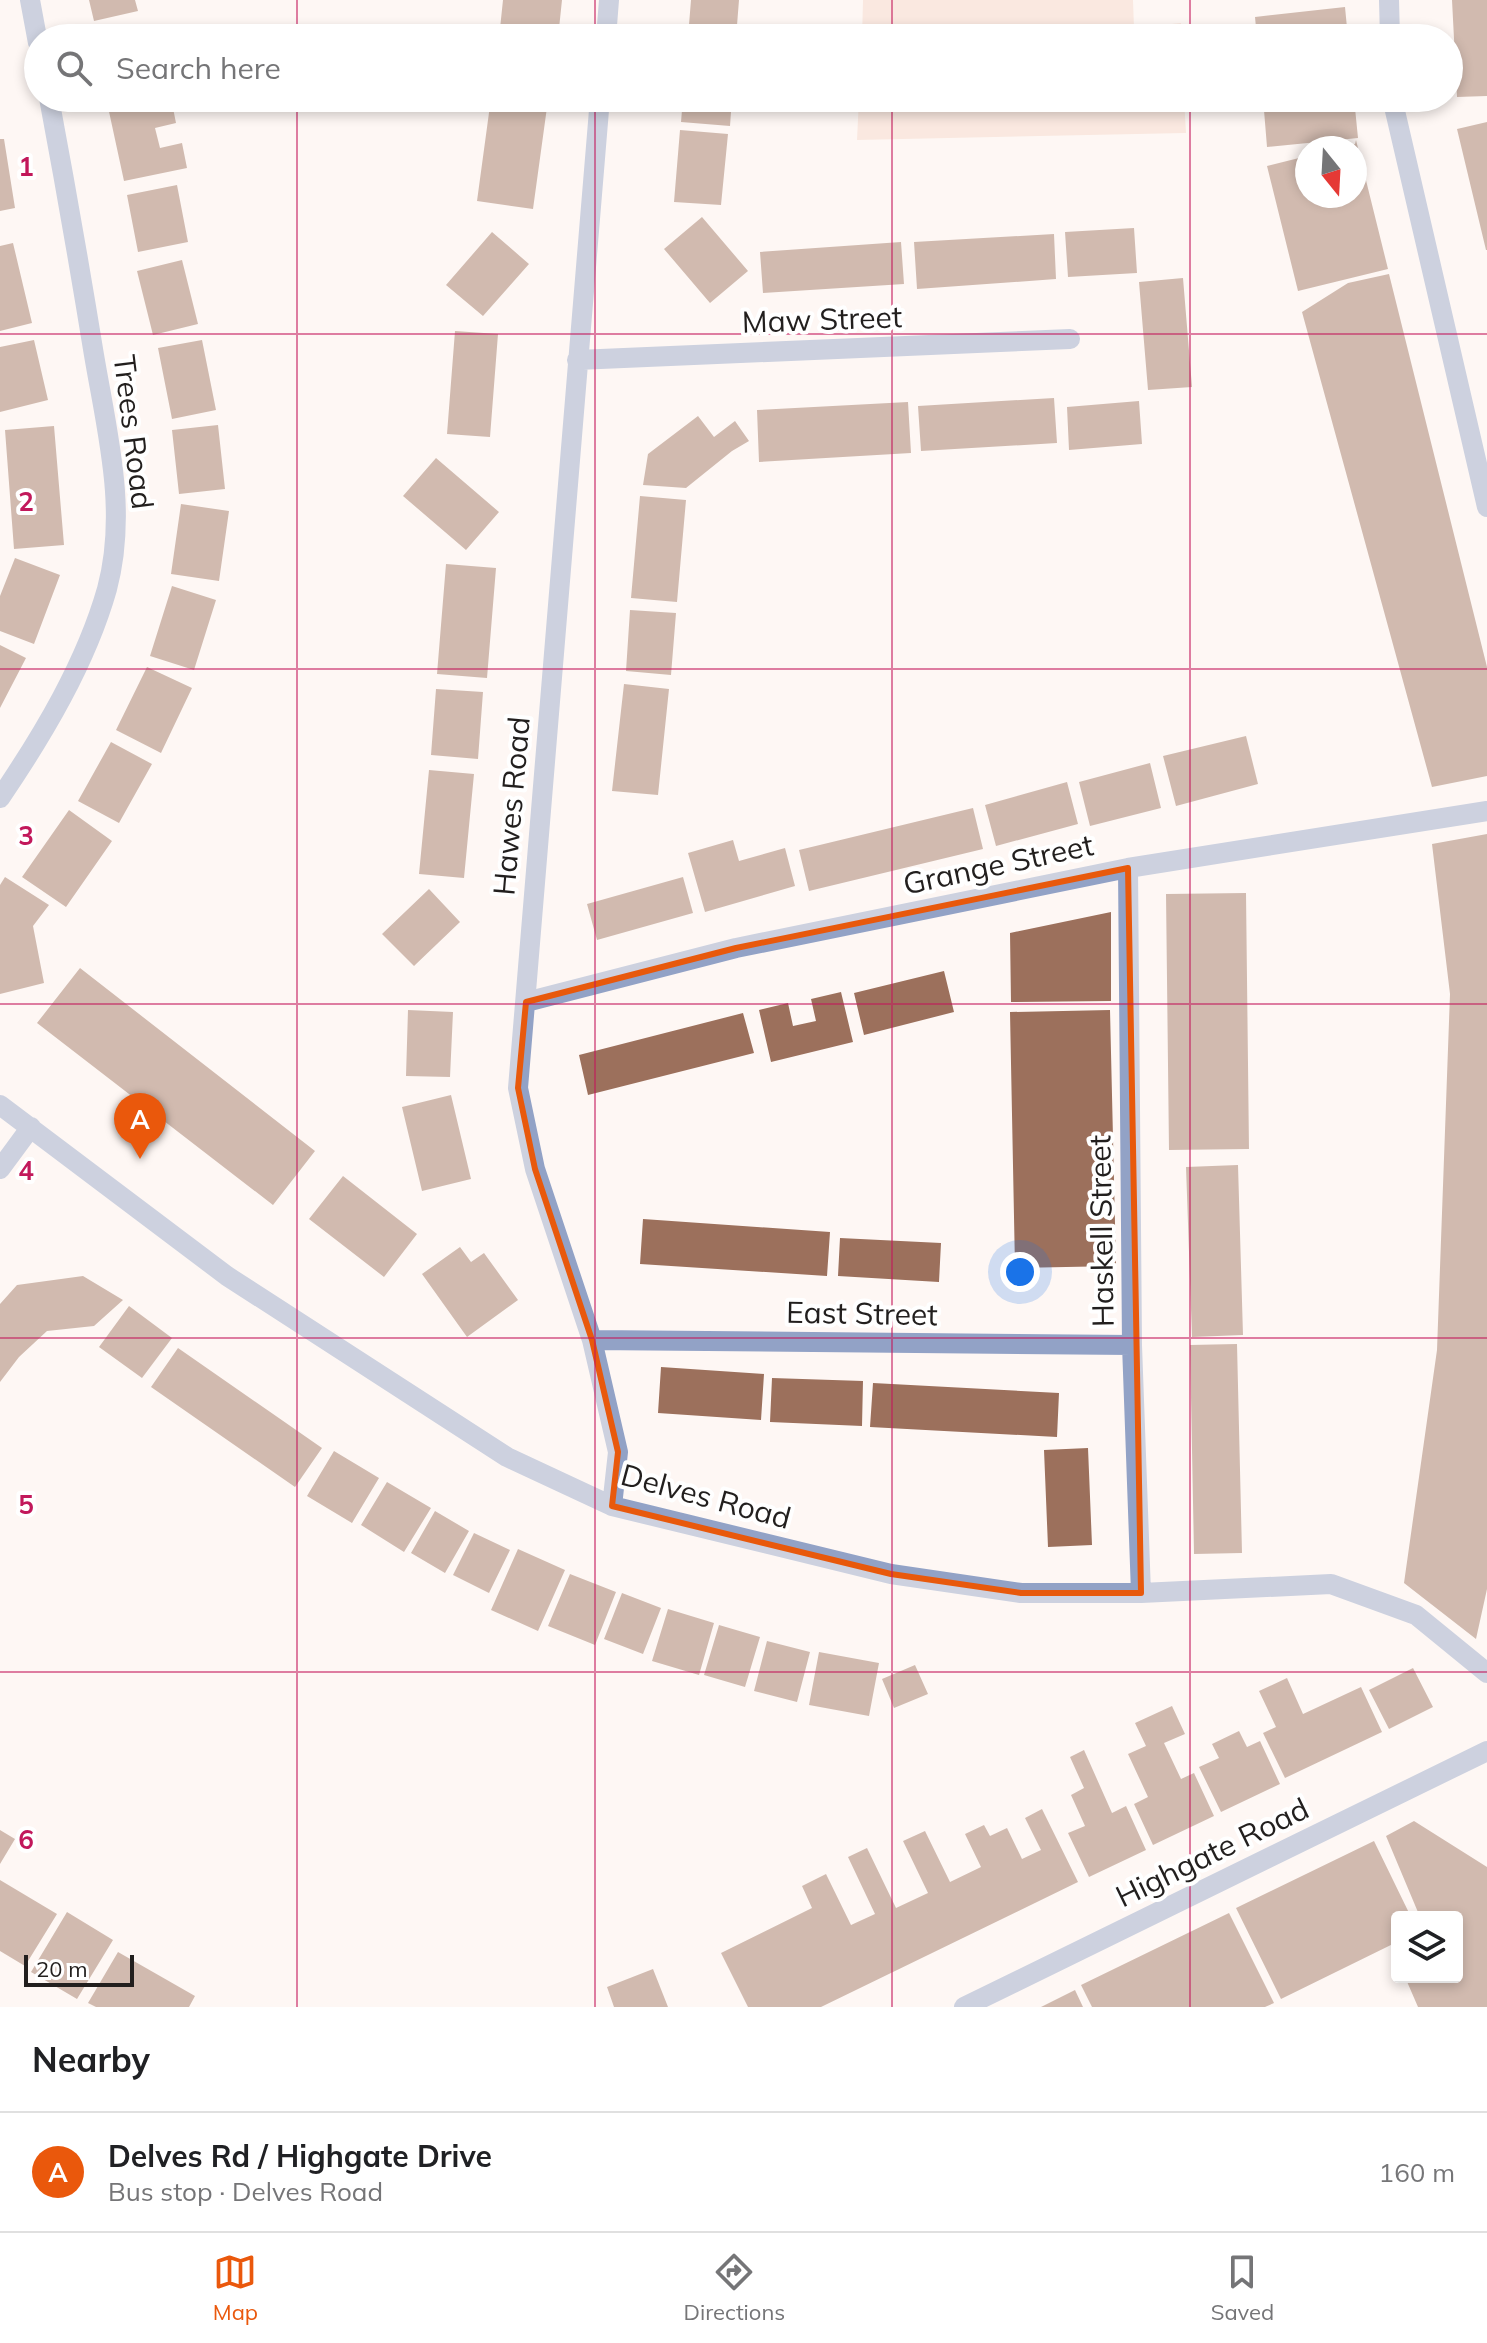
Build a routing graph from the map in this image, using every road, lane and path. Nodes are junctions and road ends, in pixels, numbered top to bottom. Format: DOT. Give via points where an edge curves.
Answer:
graph roads {
  1 [pos="30,0"];
  2 [pos="609,0"];
  3 [pos="1389,0"];
  4 [pos="34,24"];
  5 [pos="607,24"];
  6 [pos="1390,24"];
  7 [pos="52,112"];
  8 [pos="599,112"];
  9 [pos="1395,112"];
  10 [pos="1070,339"];
  11 [pos="577,360"];
  12 [pos="1487,507"];
  13 [pos="0,798"];
  14 [pos="1487,811"];
  15 [pos="1128,868"];
  16 [pos="526,1002"];
  17 [pos="0,1105"];
  18 [pos="31,1127"];
  19 [pos="0,1169"];
  20 [pos="592,1340"];
  21 [pos="1132,1345"];
  22 [pos="612,1506"];
  23 [pos="1141,1593"];
  24 [pos="1487,1673"];
  25 [pos="1487,1751"];
  26 [pos="964,2007"];
  1 -- 4 [label="street"];
  2 -- 5 [label="street"];
  3 -- 6 [label="street"];
  7 -- 13 [label="street, Trees Road" via="116,483 116,533 107,588 84,650 31,752"];
  8 -- 11 [label="street, Hawes Road"];
  9 -- 12 [label="street"];
  10 -- 11 [label="street, Maw Street"];
  11 -- 16 [label="street, Hawes Road"];
  14 -- 15 [label="street, Grange Street"];
  15 -- 16 [label="street, Grange Street" via="736,948"];
  15 -- 21 [label="street, Haskell Street"];
  16 -- 20 [label="street, Hawes Road" via="518,1088 535,1169"];
  17 -- 18 [label="street, Delves Road"];
  18 -- 19 [label="street"];
  18 -- 22 [label="street, Delves Road" via="227,1276 507,1457"];
  20 -- 21 [label="street, East Street"];
  20 -- 22 [label="street, Hawes Road" via="618,1452"];
  21 -- 23 [label="street, Haskell Street"];
  22 -- 23 [label="street, Delves Road" via="891,1574 1021,1593"];
  23 -- 24 [label="street, Delves Road" via="1331,1584 1416,1615"];
  25 -- 26 [label="street, Highgate Road"];
}
